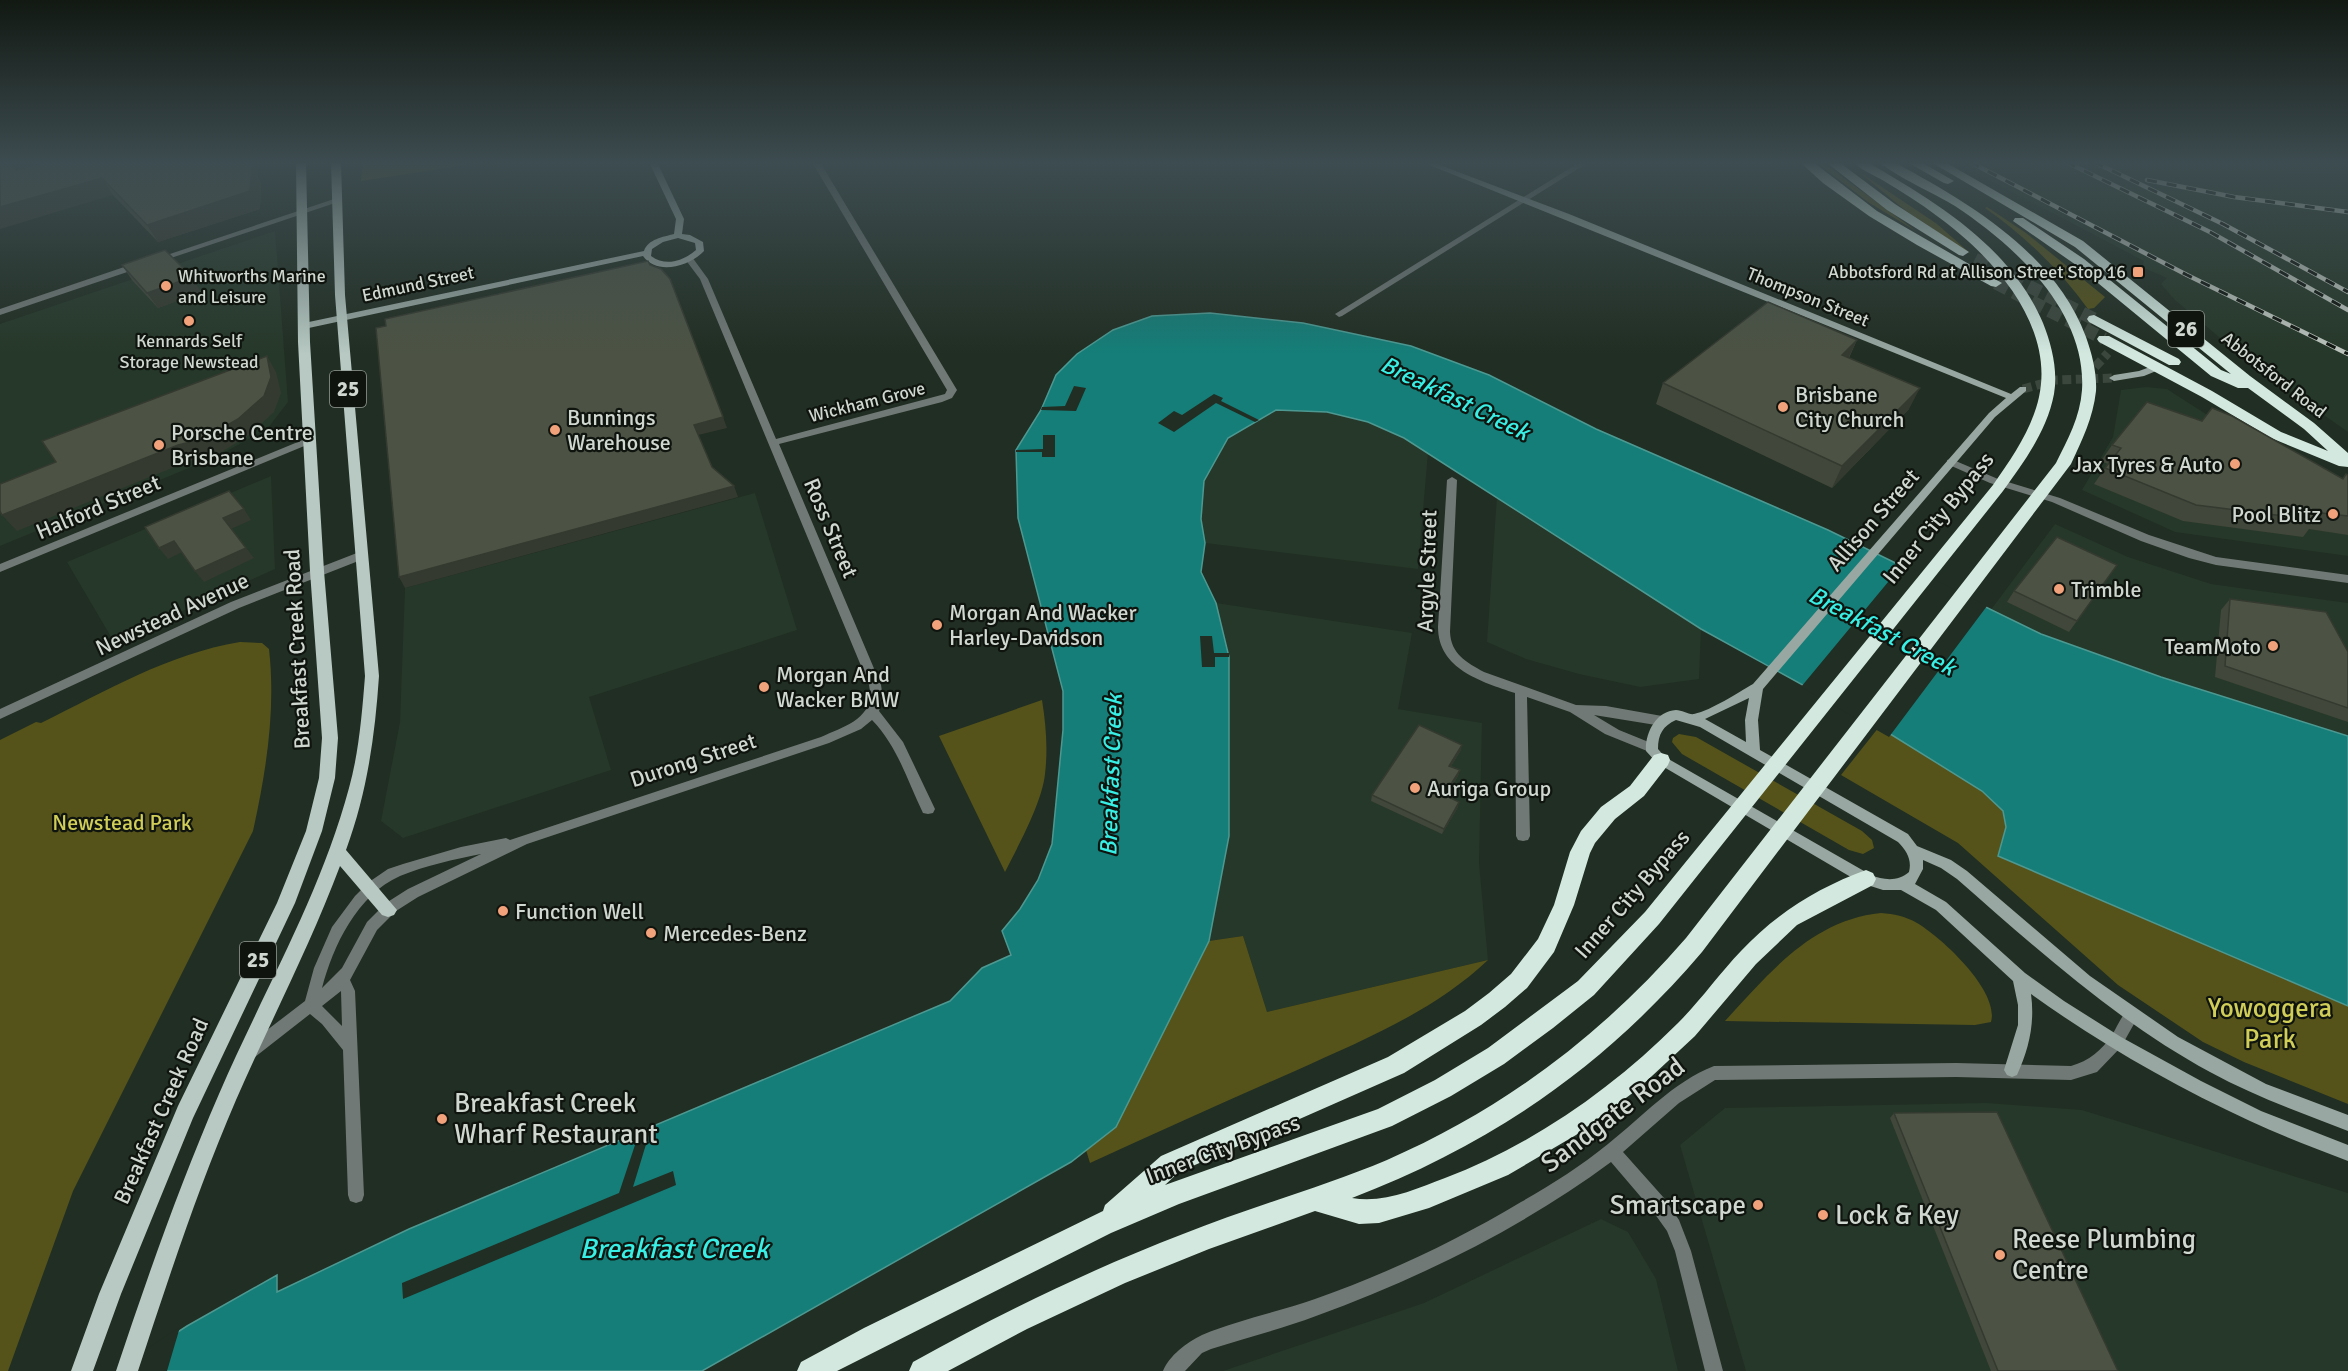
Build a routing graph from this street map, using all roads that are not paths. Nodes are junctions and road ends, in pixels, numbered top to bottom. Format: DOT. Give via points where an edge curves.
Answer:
graph roads {
  1 [pos="257,226"];
  2 [pos="302,226"];
  3 [pos="338,226"];
  4 [pos="679,226"];
  5 [pos="854,226"];
  6 [pos="1482,226"];
  7 [pos="1588,226"];
  8 [pos="1893,226"];
  9 [pos="1918,226"];
  10 [pos="1957,226"];
  11 [pos="1989,226"];
  12 [pos="2024,226"];
  13 [pos="2049,226"];
  14 [pos="678,236"];
  15 [pos="646,253"];
  16 [pos="689,259"];
  17 [pos="1975,259"];
  18 [pos="1996,283"];
  19 [pos="0,312"];
  20 [pos="1339,314"];
  21 [pos="342,317"];
  22 [pos="2156,324"];
  23 [pos="304,326"];
  24 [pos="2162,362"];
  25 [pos="2115,378"];
  26 [pos="2023,388"];
  27 [pos="2268,396"];
  28 [pos="2011,397"];
  29 [pos="310,440"];
  30 [pos="772,443"];
  31 [pos="1951,462"];
  32 [pos="2348,463"];
  33 [pos="1452,480"];
  34 [pos="362,555"];
  35 [pos="0,568"];
  36 [pos="317,571"];
  37 [pos="2348,579"];
  38 [pos="1756,687"];
  39 [pos="1521,691"];
  40 [pos="1575,709"];
  41 [pos="872,712"];
  42 [pos="0,714"];
  43 [pos="1694,718"];
  44 [pos="1662,721"];
  45 [pos="1754,752"];
  46 [pos="1657,754"];
  47 [pos="928,809"];
  48 [pos="1523,836"];
  49 [pos="523,840"];
  50 [pos="1915,851"];
  51 [pos="338,852"];
  52 [pos="1866,879"];
  53 [pos="1903,884"];
  54 [pos="371,891"];
  55 [pos="388,910"];
  56 [pos="2020,978"];
  57 [pos="342,979"];
  58 [pos="311,1006"];
  59 [pos="2132,1015"];
  60 [pos="2116,1042"];
  61 [pos="349,1046"];
  62 [pos="249,1052"];
  63 [pos="2012,1070"];
  64 [pos="2348,1123"];
  65 [pos="1612,1151"];
  66 [pos="2348,1153"];
  67 [pos="356,1195"];
  68 [pos="1315,1199"];
  69 [pos="1102,1224"];
  70 [pos="82,1371"];
  71 [pos="127,1371"];
  72 [pos="810,1371"];
  73 [pos="922,1371"];
  74 [pos="1172,1371"];
  75 [pos="1714,1371"];
  1 -- 19 [label="street"];
  2 -- 23 [label="main road, Breakfast Creek Road / 25"];
  3 -- 21 [label="main road, 25"];
  4 -- 14 [label="street"];
  5 -- 30 [label="street, Wickham Grove" via="952,390 939,400"];
  6 -- 20 [label="street"];
  7 -- 28 [label="street, Thompson Street"];
  8 -- 18 [label="highway"];
  9 -- 17 [label="highway"];
  10 -- 69 [label="highway, Inner City Bypass" via="2013,280 2032,310 2048,358 2045,404 2033,434 1998,488 1615,960 1586,988 1496,1056 1443,1088 1383,1118 1177,1192"];
  11 -- 68 [label="highway" via="2021,252 2057,293 2081,339 2089,373 2086,417 2074,448 1671,974 1621,1025 1593,1050 1506,1111 1395,1168"];
  12 -- 22 [label="highway" via="2052,242"];
  13 -- 27 [label="highway, Abbotsford Road / 26" via="2079,244"];
  14 -- 15 [label="street" via="660,240"];
  14 -- 16 [label="street" via="699,242 700,250"];
  15 -- 16 [label="street" via="656,263"];
  15 -- 21 [label="street, Edmund Street"];
  16 -- 30 [label="street, Ross Street" via="704,279"];
  21 -- 23 [label="street, Edmund Street"];
  21 -- 34 [label="main road, 25"];
  22 -- 24 [label="highway" via="2157,334 2166,346"];
  22 -- 27 [label="highway" via="2216,373"];
  23 -- 29 [label="main road, Breakfast Creek Road / 25"];
  24 -- 24 [label="highway, Abbotsford Road / 26" via="2108,345 2097,320"];
  24 -- 25 [label="street" via="2141,374"];
  24 -- 32 [label="highway, Abbotsford Road / 26" via="2276,435"];
  26 -- 28 [label="street, Allison Street"];
  27 -- 32 [label="highway, Abbotsford Road / 26" via="2309,426"];
  28 -- 31 [label="street, Allison Street"];
  29 -- 35 [label="street, Halford Street"];
  29 -- 36 [label="main road, Breakfast Creek Road / 25"];
  30 -- 41 [label="street, Ross Street" via="875,685 877,700"];
  31 -- 37 [label="street, Allison Street" via="2193,555"];
  31 -- 38 [label="street, Allison Street"];
  33 -- 39 [label="street, Argyle Street" via="1443,637 1446,648 1466,667"];
  34 -- 36 [label="street, Newstead Avenue"];
  34 -- 51 [label="main road, 25" via="372,708 357,789"];
  36 -- 42 [label="street, Newstead Avenue"];
  36 -- 70 [label="main road, Breakfast Creek Road / 25" via="330,738 321,806 286,903 185,1113"];
  38 -- 43 [label="street, Allison Street"];
  38 -- 45 [label="street" via="1750,723"];
  39 -- 40 [label="street, Argyle Street"];
  39 -- 48 [label="street"];
  40 -- 44 [label="street, Argyle Street"];
  40 -- 46 [label="street, Argyle Street"];
  41 -- 47 [label="street" via="888,726 903,749"];
  41 -- 49 [label="street, Durong Street" via="854,727 825,740"];
  43 -- 44 [label="street" via="1676,715"];
  43 -- 45 [label="street"];
  44 -- 46 [label="street" via="1652,737"];
  45 -- 50 [label="street" via="1895,832"];
  46 -- 52 [label="street"];
  46 -- 69 [label="highway" via="1637,791 1608,813 1588,837 1546,945 1519,981 1497,1000 1396,1065 1170,1164"];
  49 -- 54 [label="street, Durong Street" via="454,853 392,874"];
  49 -- 55 [label="street, Durong Street" via="413,893"];
  50 -- 53 [label="street" via="1917,870"];
  50 -- 59 [label="street" via="1962,875 2085,981"];
  51 -- 54 [label="main road"];
  51 -- 62 [label="main road, 25"];
  52 -- 53 [label="street"];
  52 -- 68 [label="highway" via="1790,919 1747,958 1667,1048 1604,1101 1531,1149 1446,1190 1397,1207 1369,1213"];
  53 -- 56 [label="street" via="1941,906"];
  54 -- 55 [label="main road"];
  54 -- 58 [label="street, Durong Street" via="337,930"];
  55 -- 57 [label="street, Durong Street" via="372,926"];
  56 -- 60 [label="street"];
  56 -- 63 [label="street" via="2027,1017"];
  57 -- 58 [label="street, Durong Street"];
  57 -- 61 [label="street" via="348,991"];
  58 -- 61 [label="street"];
  58 -- 62 [label="street, Durong Street"];
  59 -- 60 [label="street, Sandgate Road"];
  59 -- 64 [label="street" via="2261,1090"];
  60 -- 63 [label="street, Sandgate Road" via="2082,1071"];
  60 -- 66 [label="street" via="2256,1116"];
  61 -- 67 [label="street"];
  62 -- 71 [label="main road, 25" via="171,1237"];
  63 -- 65 [label="street, Sandgate Road" via="1714,1073 1681,1091"];
  65 -- 74 [label="street, Sandgate Road" via="1537,1202 1441,1255 1316,1308 1208,1341 1196,1347"];
  65 -- 75 [label="street" via="1673,1226"];
  68 -- 73 [label="highway" via="1116,1273"];
  69 -- 72 [label="highway, Inner City Bypass"];
}
